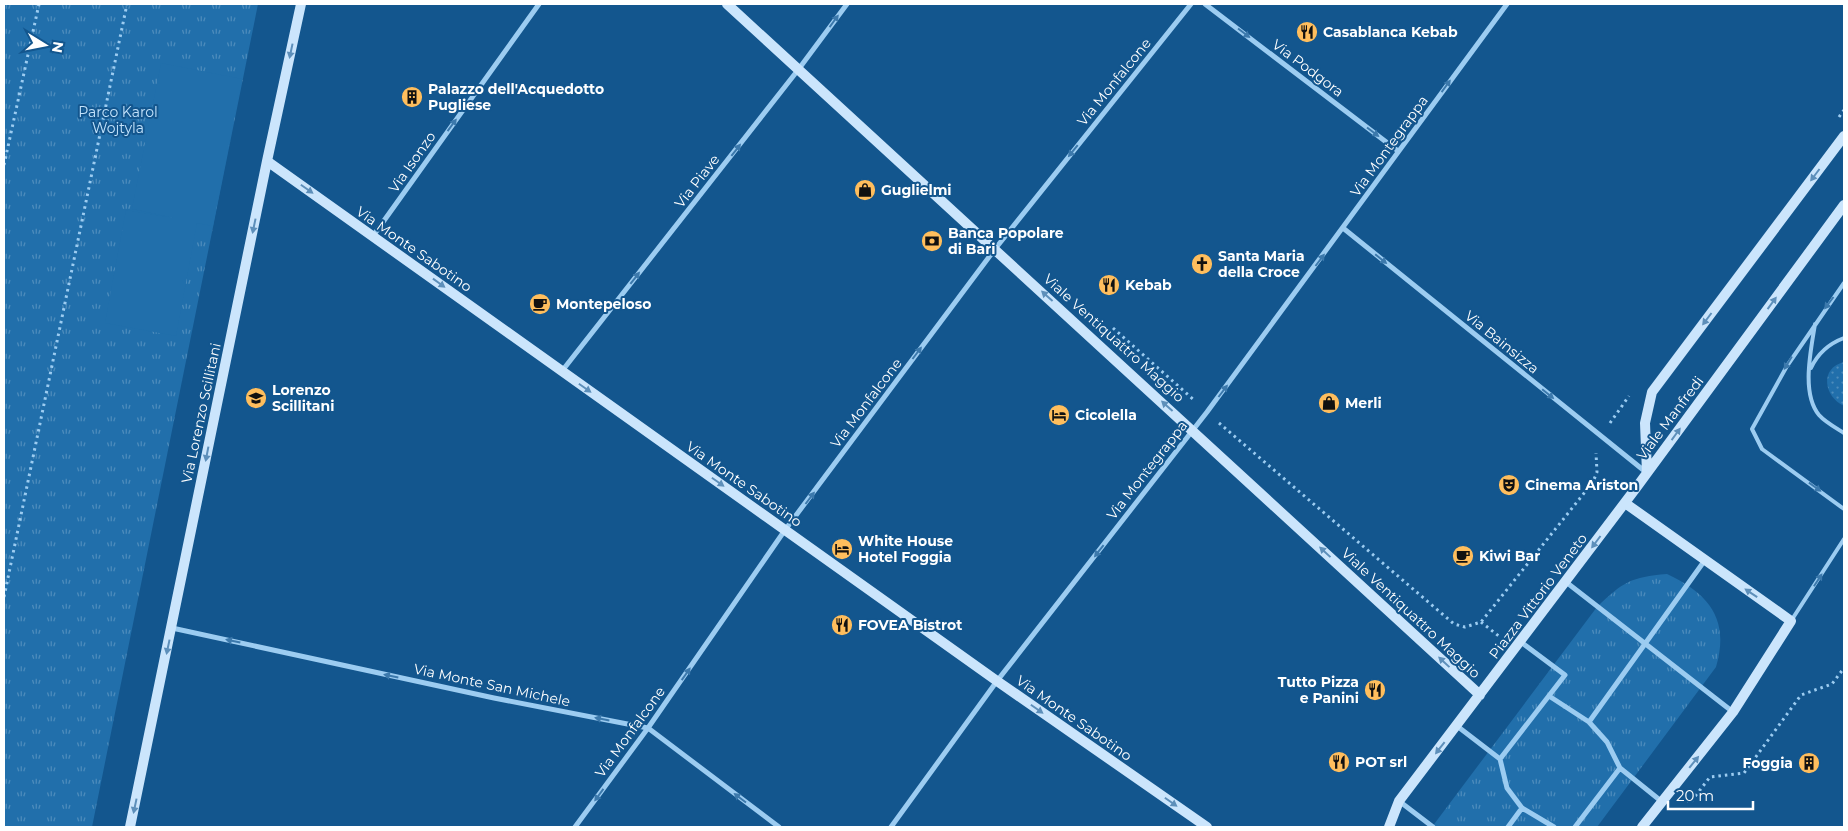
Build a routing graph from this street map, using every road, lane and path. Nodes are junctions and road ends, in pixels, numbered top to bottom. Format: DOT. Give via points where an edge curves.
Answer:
graph roads {
  1 [pos="39,4"];
  2 [pos="126,4"];
  3 [pos="301,4"];
  4 [pos="539,4"];
  5 [pos="727,4"];
  6 [pos="847,4"];
  7 [pos="1191,4"];
  8 [pos="1205,4"];
  9 [pos="1507,4"];
  10 [pos="798,70"];
  11 [pos="1844,136"];
  12 [pos="1398,151"];
  13 [pos="267,161"];
  14 [pos="4,165"];
  15 [pos="1844,205"];
  16 [pos="1343,228"];
  17 [pos="373,236"];
  18 [pos="995,249"];
  19 [pos="1844,283"];
  20 [pos="1815,322"];
  21 [pos="1111,326"];
  22 [pos="1844,338"];
  23 [pos="1810,370"];
  24 [pos="562,371"];
  25 [pos="1207,412"];
  26 [pos="1193,430"];
  27 [pos="1844,431"];
  28 [pos="1647,473"];
  29 [pos="1625,503"];
  30 [pos="1844,509"];
  31 [pos="785,530"];
  32 [pos="1844,540"];
  33 [pos="1705,560"];
  34 [pos="1566,582"];
  35 [pos="4,596"];
  36 [pos="1791,621"];
  37 [pos="172,628"];
  38 [pos="1645,644"];
  39 [pos="1518,646"];
  40 [pos="1844,668"];
  41 [pos="997,681"];
  42 [pos="1480,695"];
  43 [pos="1549,696"];
  44 [pos="1733,712"];
  45 [pos="1589,722"];
  46 [pos="1457,726"];
  47 [pos="648,728"];
  48 [pos="1500,759"];
  49 [pos="1620,768"];
  50 [pos="1672,789"];
  51 [pos="1399,801"];
  52 [pos="1661,801"];
  53 [pos="1522,808"];
  54 [pos="130,827"];
  55 [pos="575,827"];
  56 [pos="779,827"];
  57 [pos="891,827"];
  58 [pos="1207,827"];
  59 [pos="1390,827"];
  60 [pos="1433,827"];
  61 [pos="1508,827"];
  62 [pos="1554,827"];
  63 [pos="1575,827"];
  64 [pos="1642,827"];
  1 -- 14 [label="path"];
  2 -- 35 [label="path"];
  3 -- 13 [label="street, Via Lorenzo Scillitani, one-way"];
  17 -- 4 [label="street, Via Isonzo, one-way"];
  5 -- 10 [label="street, Viale Ventiquattro Maggio"];
  10 -- 6 [label="street, Via Piave, one-way"];
  7 -- 18 [label="street, Via Monfalcone, one-way"];
  8 -- 12 [label="street, Via Podgora, one-way"];
  12 -- 9 [label="street, Via Montegrappa, one-way"];
  10 -- 18 [label="street, Viale Ventiquattro Maggio"];
  24 -- 10 [label="street, Via Piave, one-way"];
  11 -- 28 [label="street, Viale Manfredi, one-way" via="1652,392 1645,423"];
  12 -- 16 [label="street, Via Montegrappa"];
  13 -- 17 [label="street, Via Monte Sabotino, one-way"];
  13 -- 37 [label="street, Via Lorenzo Scillitani, one-way"];
  28 -- 15 [label="street, Viale Manfredi, one-way"];
  25 -- 16 [label="street, Via Montegrappa, one-way"];
  16 -- 28 [label="street, Via Bainsizza, one-way"];
  17 -- 24 [label="street, Via Monte Sabotino, one-way"];
  26 -- 18 [label="street, Viale Ventiquattro Maggio, one-way"];
  31 -- 18 [label="street, Via Monfalcone, one-way"];
  19 -- 20 [label="lane, one-way"];
  20 -- 23 [label="lane"];
  20 -- 30 [label="lane, one-way" via="1752,429 1762,449"];
  21 -- 25 [label="path"];
  22 -- 23 [label="lane" via="1828,345"];
  23 -- 27 [label="lane" via="1811,402 1819,415"];
  24 -- 31 [label="street, Via Monte Sabotino, one-way"];
  25 -- 26 [label="street, Via Montegrappa"];
  25 -- 39 [label="path" via="1454,624 1465,627 1481,622"];
  26 -- 41 [label="street, Via Montegrappa, one-way"];
  42 -- 26 [label="street, Viale Ventiquattro Maggio, one-way"];
  28 -- 29 [label="street, Piazza Vittorio Veneto"];
  29 -- 33 [label="street"];
  29 -- 34 [label="street, Piazza Vittorio Veneto, one-way"];
  31 -- 41 [label="street, Via Monte Sabotino"];
  47 -- 31 [label="street, Via Monfalcone, one-way"];
  36 -- 32 [label="lane, one-way"];
  36 -- 33 [label="street, one-way"];
  33 -- 38 [label="street"];
  34 -- 38 [label="street"];
  34 -- 39 [label="street, Piazza Vittorio Veneto"];
  36 -- 44 [label="street"];
  47 -- 37 [label="street, Via Monte San Michele, one-way"];
  37 -- 54 [label="street, Via Lorenzo Scillitani, one-way"];
  38 -- 44 [label="street"];
  38 -- 45 [label="street"];
  39 -- 42 [label="street, Piazza Vittorio Veneto"];
  39 -- 43 [label="street" via="1565,676"];
  40 -- 50 [label="path" via="1832,684 1801,695 1744,772 1710,777 1690,803"];
  41 -- 57 [label="street, Via Montegrappa"];
  41 -- 58 [label="street, Via Monte Sabotino, one-way"];
  42 -- 46 [label="street, Piazza Vittorio Veneto"];
  43 -- 45 [label="street"];
  43 -- 48 [label="street"];
  50 -- 44 [label="street, one-way"];
  45 -- 49 [label="street" via="1607,742"];
  46 -- 48 [label="street"];
  46 -- 51 [label="street, Piazza Vittorio Veneto, one-way"];
  47 -- 55 [label="street, Via Monfalcone, one-way"];
  56 -- 47 [label="street, Via Monte San Michele, one-way"];
  48 -- 53 [label="street" via="1507,788"];
  49 -- 52 [label="street"];
  49 -- 63 [label="street"];
  50 -- 52 [label="street"];
  51 -- 59 [label="street, Piazza Vittorio Veneto"];
  51 -- 60 [label="street"];
  52 -- 64 [label="street"];
  53 -- 61 [label="street"];
  53 -- 62 [label="street"];
}
